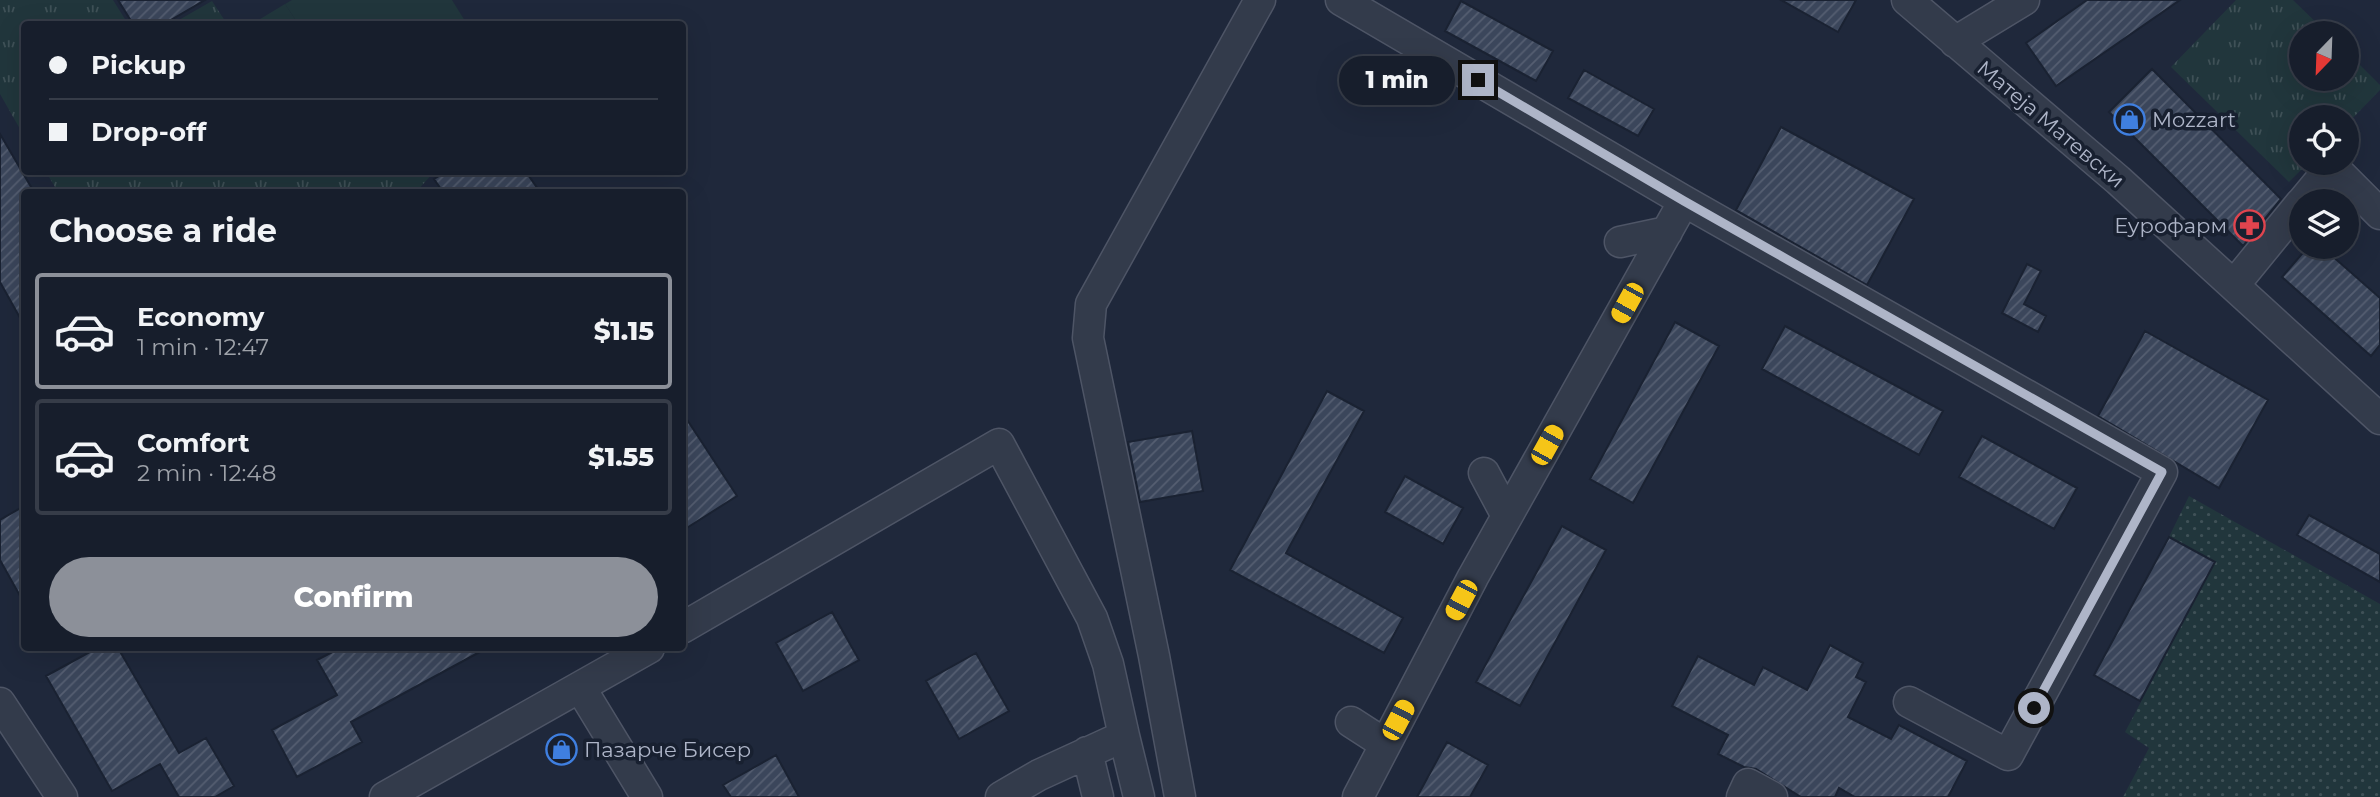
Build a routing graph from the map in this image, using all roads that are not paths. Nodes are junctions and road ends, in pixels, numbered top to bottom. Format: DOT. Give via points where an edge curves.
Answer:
graph roads {
  1 [pos="1260,0"];
  2 [pos="1341,0"];
  3 [pos="1907,0"];
  4 [pos="2024,0"];
  5 [pos="1955,43"];
  6 [pos="2313,189"];
  7 [pos="2355,189"];
  8 [pos="2359,193"];
  9 [pos="1684,201"];
  10 [pos="2380,214"];
  11 [pos="2289,218"];
  12 [pos="1667,232"];
  13 [pos="1620,242"];
  14 [pos="2234,285"];
  15 [pos="2380,419"];
  16 [pos="1485,473"];
  17 [pos="1507,516"];
  18 [pos="686,626"];
  19 [pos="644,651"];
  20 [pos="580,687"];
  21 [pos="1909,702"];
  22 [pos="0,703"];
  23 [pos="1351,722"];
  24 [pos="1124,736"];
  25 [pos="1385,744"];
  26 [pos="1087,752"];
  27 [pos="62,797"];
  28 [pos="385,797"];
  29 [pos="647,797"];
  30 [pos="1001,797"];
  31 [pos="1098,797"];
  32 [pos="1139,797"];
  33 [pos="1180,797"];
  34 [pos="1357,797"];
  35 [pos="1742,797"];
  36 [pos="1772,797"];
  1 -- 33 [label="street" via="1091,304 1088,338"];
  2 -- 9 [label="street"];
  3 -- 5 [label="street, Матеја Матевски"];
  4 -- 5 [label="street"];
  5 -- 14 [label="street, Матеја Матевски"];
  6 -- 7 [label="street" via="2332,166"];
  8 -- 10 [label="street"];
  9 -- 12 [label="street"];
  9 -- 21 [label="street" via="2162,472 2008,755"];
  11 -- 14 [label="street"];
  12 -- 13 [label="street"];
  12 -- 17 [label="street"];
  14 -- 15 [label="street, Матеја Матевски"];
  16 -- 17 [label="street"];
  17 -- 25 [label="street"];
  18 -- 24 [label="street" via="999,444 1092,618"];
  19 -- 20 [label="street"];
  20 -- 28 [label="street"];
  20 -- 29 [label="street"];
  22 -- 27 [label="street"];
  23 -- 25 [label="street"];
  24 -- 26 [label="street"];
  24 -- 32 [label="street"];
  25 -- 34 [label="street"];
  26 -- 30 [label="street"];
  26 -- 31 [label="street"];
  35 -- 36 [label="street" via="1748,784"];
}
